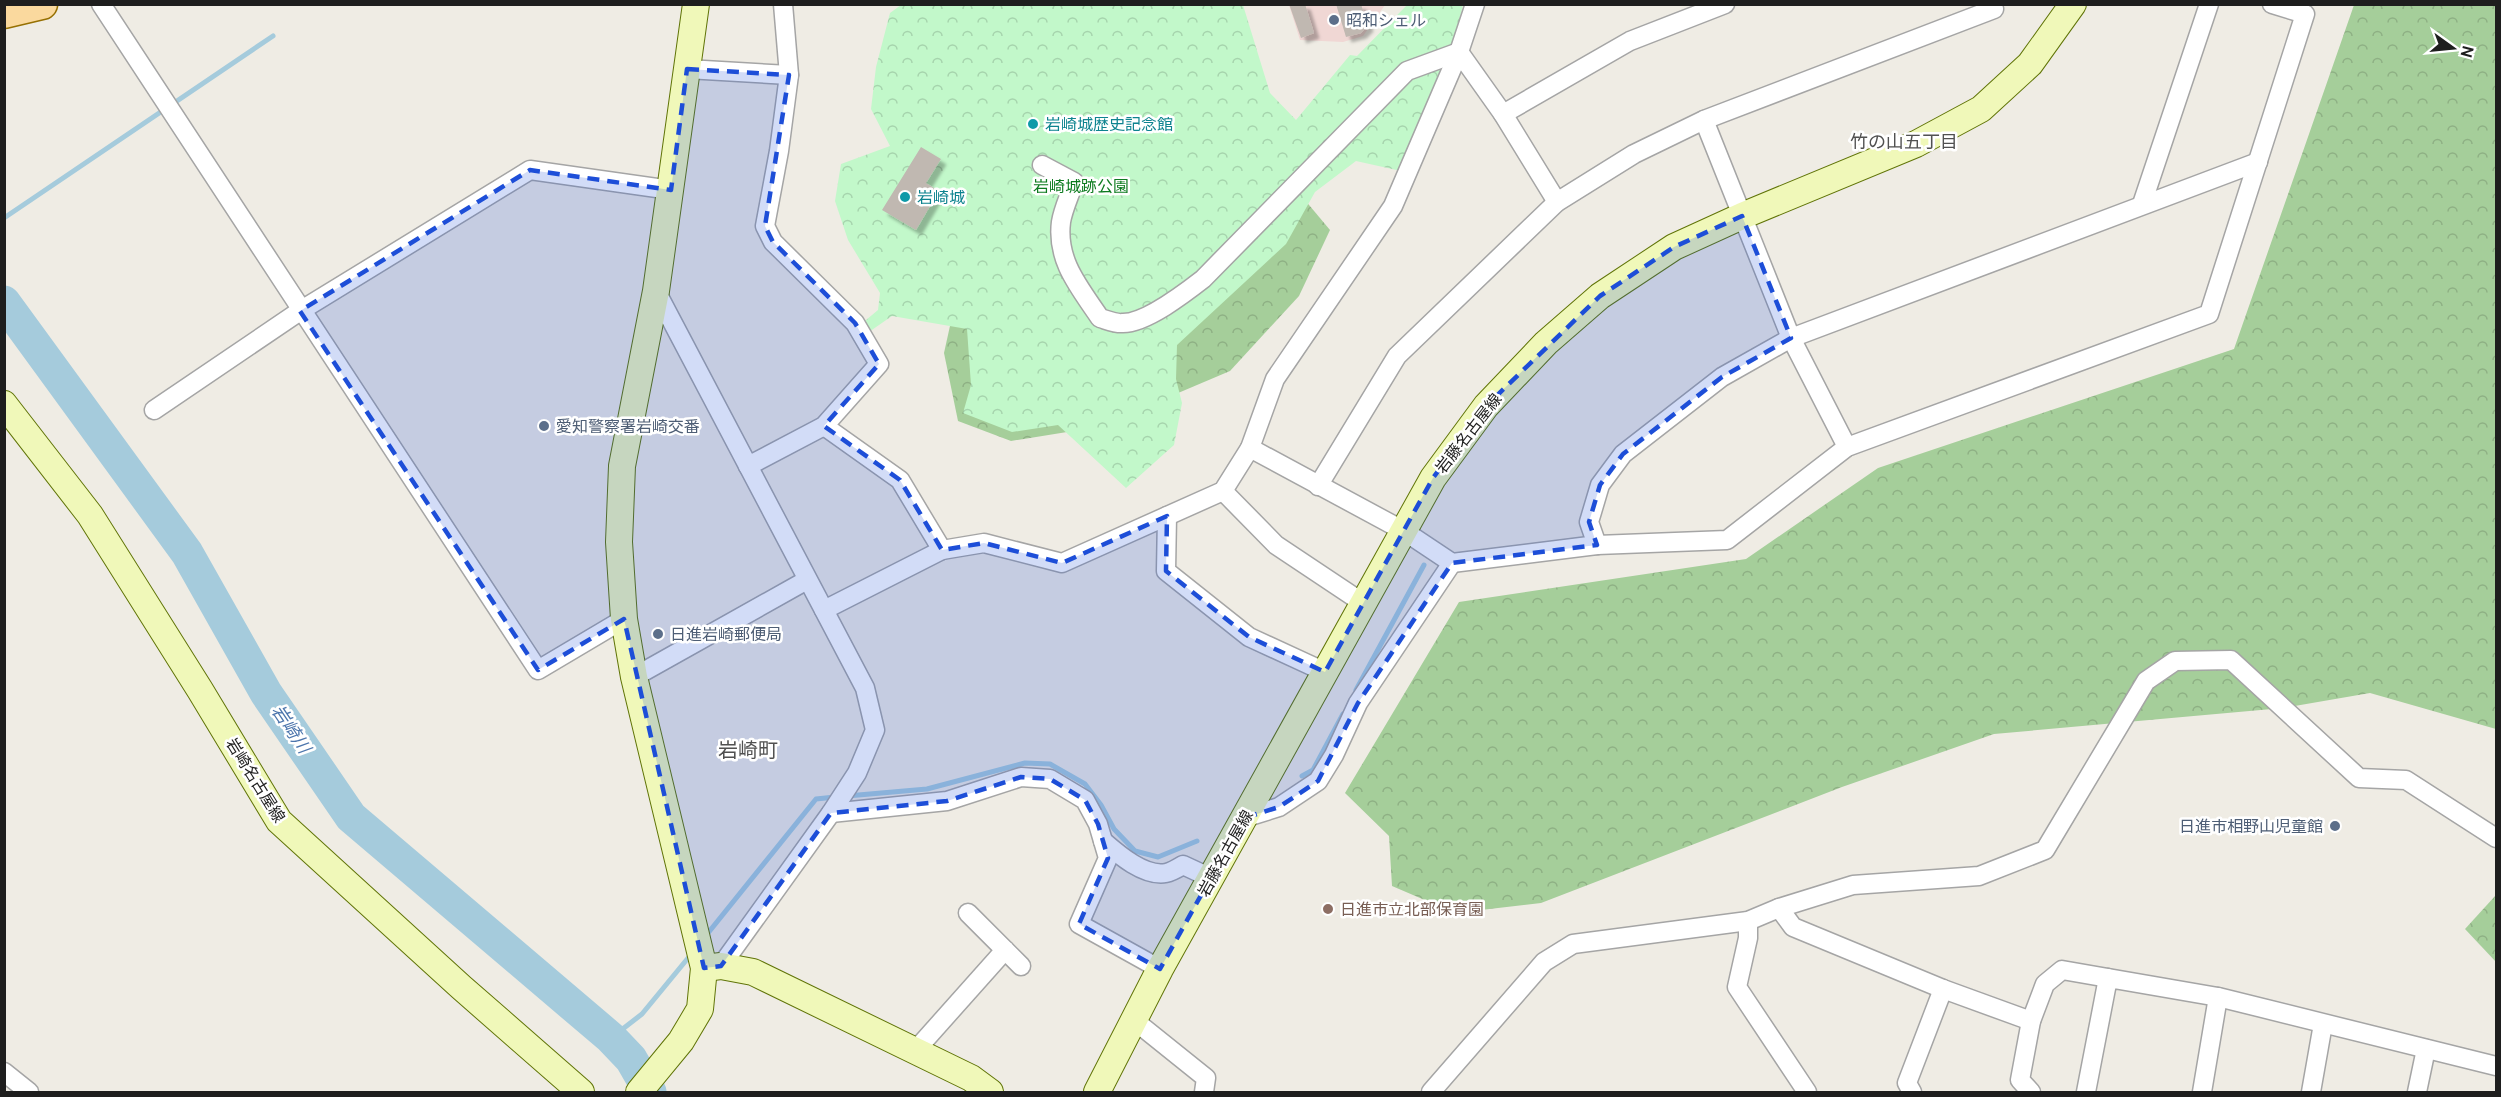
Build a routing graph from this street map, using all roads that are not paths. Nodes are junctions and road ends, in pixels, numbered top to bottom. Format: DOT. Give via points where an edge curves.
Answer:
graph roads {
  1 [pos="42,4"];
  2 [pos="101,4"];
  3 [pos="696,4"];
  4 [pos="783,4"];
  5 [pos="1475,4"];
  6 [pos="1725,4"];
  7 [pos="1992,4"];
  8 [pos="2073,4"];
  9 [pos="2209,4"];
  10 [pos="2272,4"];
  11 [pos="1681,12"];
  12 [pos="4,13"];
  13 [pos="1459,52"];
  14 [pos="687,69"];
  15 [pos="789,75"];
  16 [pos="1503,114"];
  17 [pos="1704,120"];
  18 [pos="2258,162"];
  19 [pos="1042,165"];
  20 [pos="671,190"];
  21 [pos="1557,202"];
  22 [pos="2142,204"];
  23 [pos="1742,216"];
  24 [pos="656,291"];
  25 [pos="300,310"];
  26 [pos="1791,338"];
  27 [pos="4,404"];
  28 [pos="154,410"];
  29 [pos="824,426"];
  30 [pos="1846,447"];
  31 [pos="1250,448"];
  32 [pos="748,466"];
  33 [pos="1318,486"];
  34 [pos="1223,491"];
  35 [pos="1167,516"];
  36 [pos="1404,531"];
  37 [pos="1597,545"];
  38 [pos="942,550"];
  39 [pos="1452,563"];
  40 [pos="807,580"];
  41 [pos="1363,603"];
  42 [pos="824,610"];
  43 [pos="624,619"];
  44 [pos="1325,672"];
  45 [pos="634,677"];
  46 [pos="834,808"];
  47 [pos="1244,818"];
  48 [pos="2496,838"];
  49 [pos="1103,840"];
  50 [pos="1211,878"];
  51 [pos="1779,908"];
  52 [pos="968,913"];
  53 [pos="1748,921"];
  54 [pos="1005,950"];
  55 [pos="706,958"];
  56 [pos="1021,966"];
  57 [pos="1160,969"];
  58 [pos="2108,978"];
  59 [pos="1943,989"];
  60 [pos="2218,997"];
  61 [pos="1135,1021"];
  62 [pos="2031,1021"];
  63 [pos="2323,1024"];
  64 [pos="2426,1049"];
  65 [pos="915,1051"];
  66 [pos="2496,1066"];
  67 [pos="4,1072"];
  68 [pos="29,1092"];
  69 [pos="581,1092"];
  70 [pos="639,1092"];
  71 [pos="990,1092"];
  72 [pos="1097,1092"];
  73 [pos="1204,1092"];
  74 [pos="1431,1092"];
  75 [pos="1807,1092"];
  76 [pos="1912,1092"];
  77 [pos="2031,1092"];
  78 [pos="2086,1092"];
  79 [pos="2202,1092"];
  80 [pos="2311,1092"];
  81 [pos="2417,1092"];
  1 -- 12 [label="main road"];
  2 -- 25 [label="street"];
  3 -- 14 [label="main road"];
  4 -- 15 [label="street"];
  5 -- 13 [label="street"];
  6 -- 11 [label="street"];
  7 -- 17 [label="street" via="1994,9"];
  8 -- 23 [label="main road, 岩藤名古屋線" via="2030,64 1981,109 1916,144"];
  9 -- 22 [label="street"];
  10 -- 18 [label="street" via="2305,14"];
  11 -- 16 [label="street"];
  13 -- 16 [label="street"];
  13 -- 19 [label="street" via="1407,71 1203,279 1157,311 1124,324 1100,318 1073,277 1062,255 1061,222 1074,182"];
  13 -- 31 [label="street" via="1393,206 1275,379"];
  14 -- 15 [label="street"];
  14 -- 20 [label="main road"];
  15 -- 29 [label="street" via="765,226 773,242 855,323 879,364"];
  16 -- 21 [label="street"];
  17 -- 21 [label="street" via="1634,154"];
  17 -- 23 [label="street"];
  18 -- 22 [label="street"];
  18 -- 30 [label="street" via="2209,314"];
  20 -- 24 [label="main road"];
  20 -- 25 [label="street" via="530,170"];
  21 -- 33 [label="street" via="1397,356"];
  22 -- 26 [label="street"];
  23 -- 26 [label="street"];
  23 -- 36 [label="main road, 岩藤名古屋線" via="1665,254 1600,296 1546,343 1486,406 1434,478"];
  24 -- 32 [label="street"];
  24 -- 43 [label="main road" via="622,466 619,542"];
  25 -- 28 [label="street"];
  25 -- 43 [label="street" via="538,670"];
  26 -- 30 [label="street"];
  26 -- 37 [label="street" via="1722,377 1623,454 1600,485 1589,522"];
  27 -- 69 [label="main road, 岩崎名古屋線" via="90,515 279,821"];
  29 -- 32 [label="street"];
  29 -- 38 [label="street" via="900,480"];
  30 -- 37 [label="street" via="1727,540"];
  31 -- 33 [label="street"];
  31 -- 34 [label="street"];
  32 -- 40 [label="street"];
  33 -- 36 [label="street"];
  34 -- 35 [label="street"];
  34 -- 41 [label="street" via="1276,545"];
  35 -- 38 [label="street" via="1062,563 984,543"];
  35 -- 44 [label="street" via="1166,571 1249,637"];
  36 -- 39 [label="street"];
  36 -- 41 [label="main road, 岩藤名古屋線"];
  37 -- 39 [label="street"];
  38 -- 42 [label="street"];
  39 -- 47 [label="street" via="1358,703 1318,781 1279,807"];
  40 -- 42 [label="street"];
  40 -- 45 [label="street"];
  41 -- 44 [label="main road, 岩藤名古屋線"];
  42 -- 46 [label="street" via="866,688 875,730 857,773"];
  43 -- 45 [label="main road"];
  44 -- 47 [label="main road, 岩藤名古屋線"];
  45 -- 55 [label="main road"];
  46 -- 49 [label="street" via="947,801 1022,777 1050,779 1085,800"];
  46 -- 55 [label="street"];
  47 -- 50 [label="main road, 岩藤名古屋線"];
  48 -- 51 [label="street" via="2406,780 2360,778 2231,660 2175,661 2146,681 2045,850 1979,876 1853,885"];
  49 -- 50 [label="street" via="1122,858 1144,870 1165,874 1183,865"];
  49 -- 57 [label="street" via="1108,858 1079,924"];
  50 -- 57 [label="main road, 岩藤名古屋線"];
  51 -- 53 [label="street"];
  51 -- 59 [label="street" via="1793,927"];
  52 -- 54 [label="street"];
  53 -- 74 [label="street" via="1573,944 1544,962"];
  53 -- 75 [label="street" via="1737,987"];
  54 -- 56 [label="street"];
  54 -- 65 [label="street"];
  55 -- 65 [label="main road" via="753,972"];
  55 -- 70 [label="main road" via="700,1008 681,1041"];
  57 -- 61 [label="main road, 岩藤名古屋線"];
  58 -- 60 [label="street"];
  58 -- 62 [label="street" via="2062,970 2045,984"];
  58 -- 78 [label="street"];
  59 -- 62 [label="street"];
  59 -- 76 [label="street" via="1907,1083"];
  60 -- 63 [label="street"];
  60 -- 79 [label="street"];
  61 -- 72 [label="main road, 岩藤名古屋線"];
  61 -- 73 [label="street" via="1206,1078"];
  62 -- 77 [label="street" via="2020,1080"];
  63 -- 64 [label="street"];
  63 -- 80 [label="street"];
  64 -- 66 [label="street"];
  64 -- 81 [label="street"];
  65 -- 71 [label="main road" via="972,1078"];
  67 -- 68 [label="street"];
}
